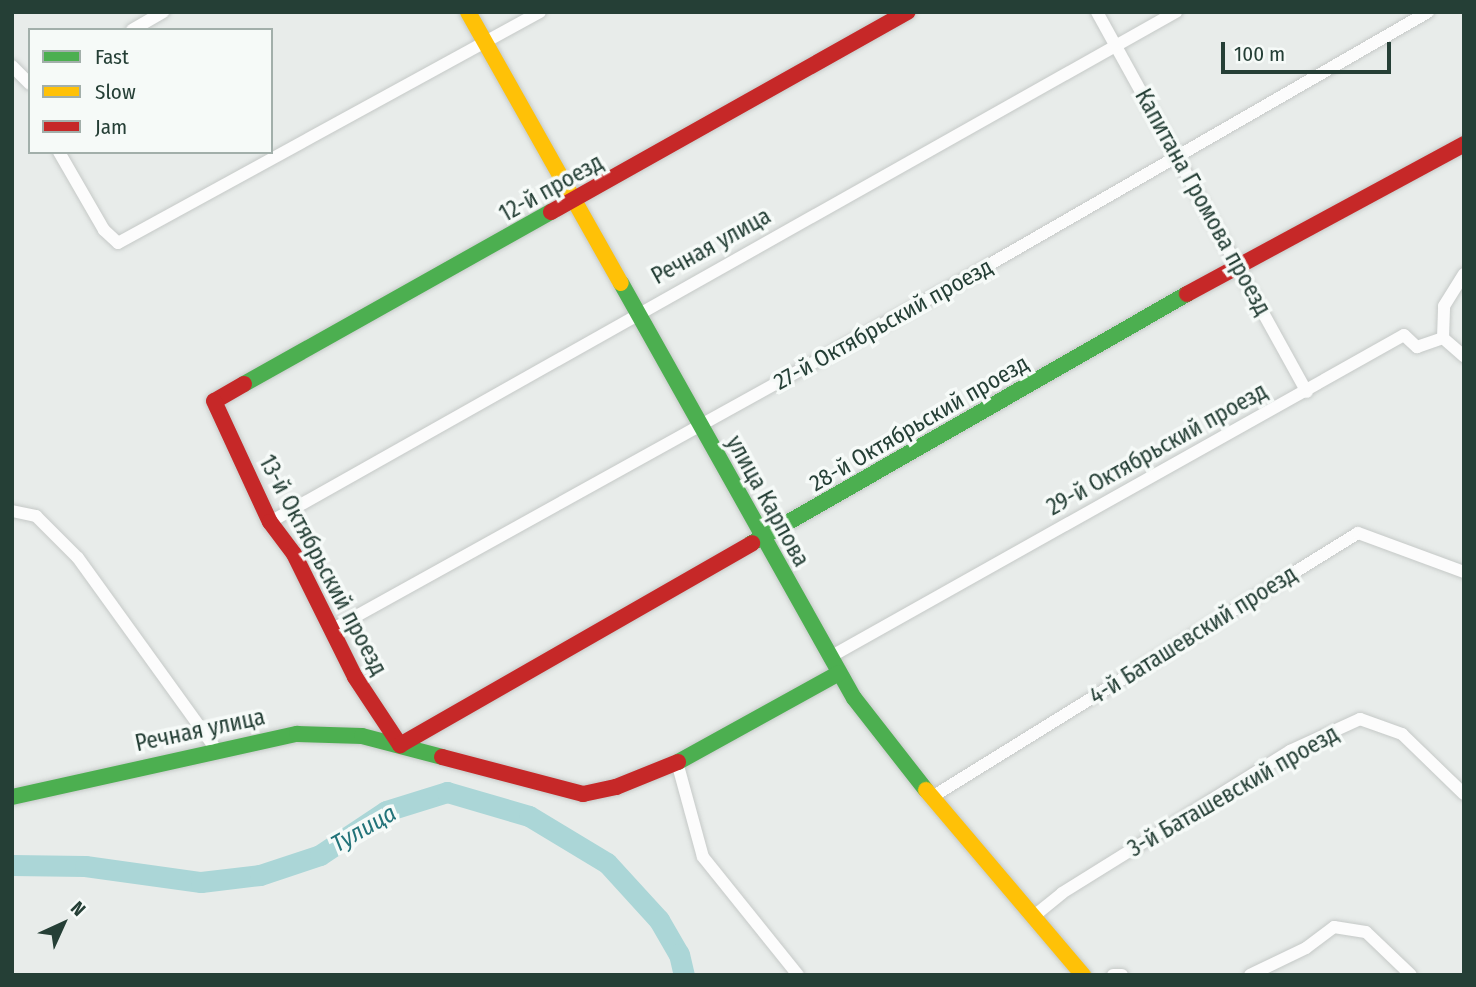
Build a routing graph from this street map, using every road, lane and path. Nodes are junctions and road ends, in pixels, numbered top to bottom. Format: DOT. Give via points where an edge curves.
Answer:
graph roads {
  1 [pos="163,12"];
  2 [pos="468,12"];
  3 [pos="540,12"];
  4 [pos="908,12"];
  5 [pos="1097,12"];
  6 [pos="1177,12"];
  7 [pos="1428,12"];
  8 [pos="135,28"];
  9 [pos="486,43"];
  10 [pos="1116,45"];
  11 [pos="12,66"];
  12 [pos="28,82"];
  13 [pos="1464,144"];
  14 [pos="61,154"];
  15 [pos="1178,156"];
  16 [pos="573,202"];
  17 [pos="1238,264"];
  18 [pos="1464,274"];
  19 [pos="637,314"];
  20 [pos="1443,338"];
  21 [pos="1464,356"];
  22 [pos="1307,392"];
  23 [pos="214,401"];
  24 [pos="700,426"];
  25 [pos="12,511"];
  26 [pos="270,522"];
  27 [pos="763,537"];
  28 [pos="1464,572"];
  29 [pos="333,629"];
  30 [pos="830,657"];
  31 [pos="839,673"];
  32 [pos="400,745"];
  33 [pos="216,749"];
  34 [pos="677,762"];
  35 [pos="15,791"];
  36 [pos="1464,794"];
  37 [pos="932,797"];
  38 [pos="1034,916"];
  39 [pos="798,975"];
  40 [pos="1083,975"];
  41 [pos="1113,975"];
  42 [pos="1122,975"];
  43 [pos="1250,975"];
  44 [pos="1411,975"];
  1 -- 8 [label="street"];
  2 -- 9 [label="street, улица Карпова"];
  3 -- 9 [label="street"];
  4 -- 16 [label="street, 12-й проезд"];
  5 -- 10 [label="street, Капитана Громова проезд"];
  6 -- 10 [label="street, Речная улица"];
  7 -- 15 [label="street, 27-й Октябрьский проезд"];
  9 -- 14 [label="street" via="118,243 104,230"];
  9 -- 16 [label="street, улица Карпова"];
  10 -- 15 [label="street, Капитана Громова проезд"];
  10 -- 19 [label="street, Речная улица"];
  11 -- 12 [label="street"];
  13 -- 17 [label="street, 28-й Октябрьский проезд"];
  15 -- 17 [label="street, Капитана Громова проезд"];
  15 -- 24 [label="street, 27-й Октябрьский проезд"];
  16 -- 19 [label="street, улица Карпова"];
  16 -- 23 [label="street, 12-й проезд"];
  17 -- 22 [label="street, Капитана Громова проезд"];
  17 -- 27 [label="street, 28-й Октябрьский проезд"];
  18 -- 20 [label="street" via="1444,306"];
  19 -- 24 [label="street, улица Карпова"];
  19 -- 26 [label="street, Речная улица"];
  20 -- 21 [label="street"];
  20 -- 22 [label="street, 29-й Октябрьский проезд" via="1417,347 1404,335"];
  22 -- 30 [label="street, 29-й Октябрьский проезд"];
  23 -- 26 [label="street, 13-й Октябрьский проезд"];
  24 -- 27 [label="street, улица Карпова"];
  24 -- 29 [label="street, 27-й Октябрьский проезд"];
  25 -- 33 [label="street" via="36,516 78,558"];
  26 -- 29 [label="street, 13-й Октябрьский проезд" via="294,554 319,611"];
  27 -- 30 [label="street, улица Карпова"];
  27 -- 32 [label="street, 28-й Октябрьский проезд"];
  28 -- 37 [label="street, 4-й Баташевский проезд" via="1358,533"];
  29 -- 32 [label="street, 13-й Октябрьский проезд" via="355,677"];
  30 -- 31 [label="street, улица Карпова"];
  31 -- 34 [label="street"];
  31 -- 37 [label="street, улица Карпова"];
  32 -- 33 [label="street, Речная улица" via="362,736 297,734"];
  32 -- 34 [label="street" via="583,794 616,788"];
  33 -- 35 [label="street, Речная улица"];
  34 -- 39 [label="street" via="703,857"];
  36 -- 38 [label="street, 3-й Баташевский проезд" via="1402,734 1360,719 1290,751 1062,893"];
  37 -- 38 [label="street, улица Карпова"];
  38 -- 40 [label="street, улица Карпова"];
  41 -- 42 [label="street"];
  43 -- 44 [label="street" via="1306,948 1334,927 1366,932"];
}
